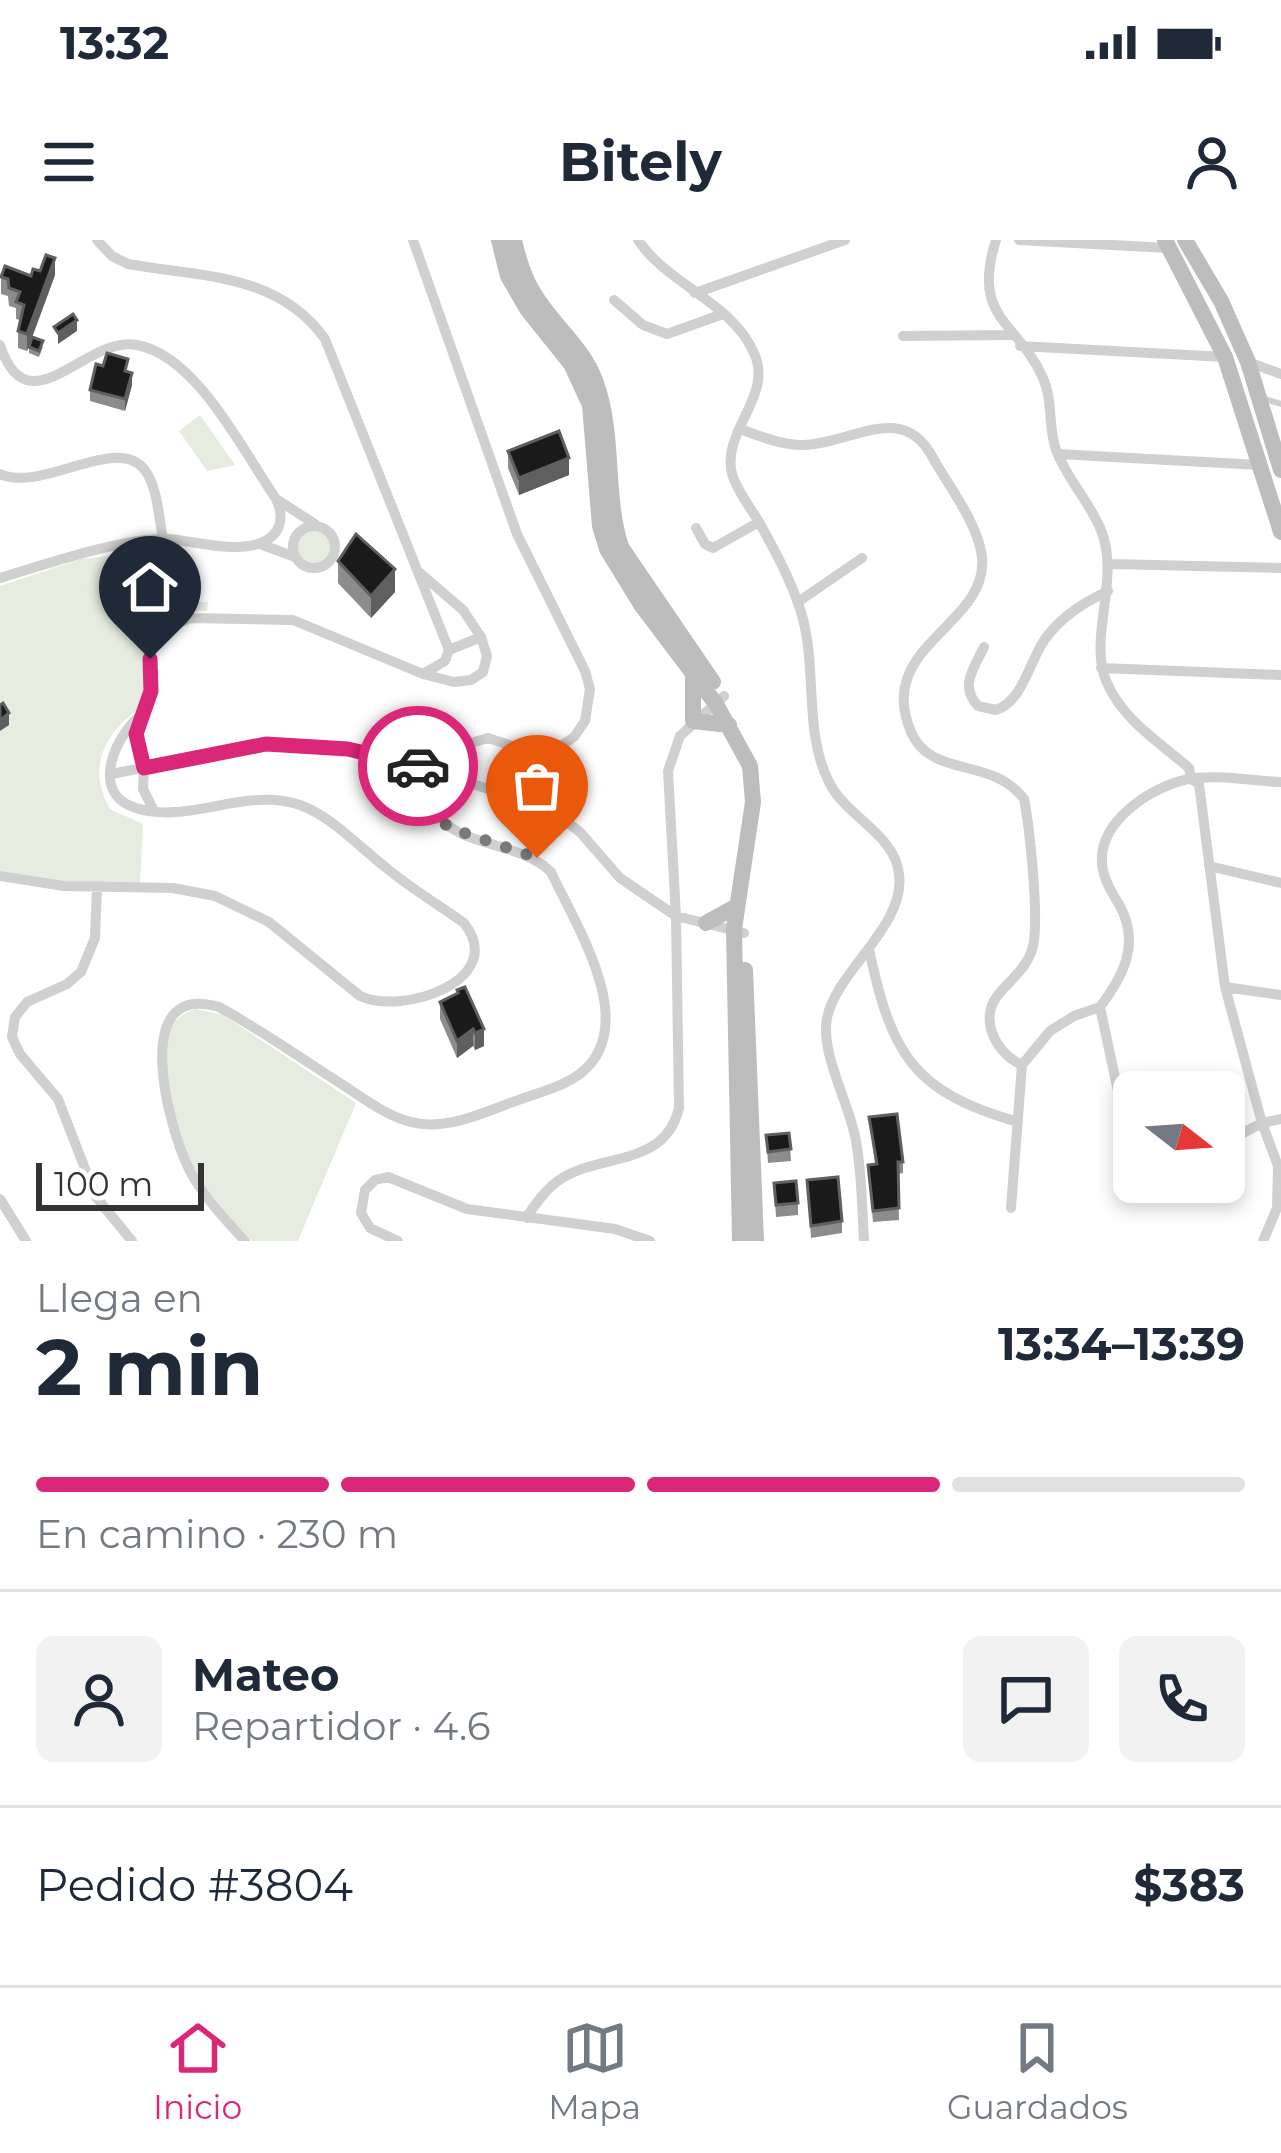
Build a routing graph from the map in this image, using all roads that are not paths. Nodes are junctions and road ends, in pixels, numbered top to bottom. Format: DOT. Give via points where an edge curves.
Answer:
graph roads {
  1 [pos="97,240"];
  2 [pos="413,240"];
  3 [pos="499,240"];
  4 [pos="514,240"];
  5 [pos="638,240"];
  6 [pos="845,240"];
  7 [pos="996,240"];
  8 [pos="1019,240"];
  9 [pos="1173,243"];
  10 [pos="694,293"];
  11 [pos="614,300"];
  12 [pos="723,314"];
  13 [pos="903,336"];
  14 [pos="1016,341"];
  15 [pos="0,345"];
  16 [pos="1226,357"];
  17 [pos="1248,362"];
  18 [pos="1281,374"];
  19 [pos="1259,398"];
  20 [pos="1281,404"];
  21 [pos="740,429"];
  22 [pos="1058,454"];
  23 [pos="1258,465"];
  24 [pos="1281,470"];
  25 [pos="0,474"];
  26 [pos="276,499"];
  27 [pos="759,522"];
  28 [pos="318,526"];
  29 [pos="696,528"];
  30 [pos="278,529"];
  31 [pos="1281,532"];
  32 [pos="295,538"];
  33 [pos="164,539"];
  34 [pos="257,543"];
  35 [pos="295,556"];
  36 [pos="862,558"];
  37 [pos="1110,564"];
  38 [pos="1281,568"];
  39 [pos="420,573"];
  40 [pos="0,578"];
  41 [pos="1108,591"];
  42 [pos="798,602"];
  43 [pos="463,610"];
  44 [pos="440,622"];
  45 [pos="481,637"];
  46 [pos="984,647"];
  47 [pos="449,650"];
  48 [pos="1101,668"];
  49 [pos="692,671"];
  50 [pos="423,674"];
  51 [pos="1281,675"];
  52 [pos="720,700"];
  53 [pos="145,712"];
  54 [pos="693,721"];
  55 [pos="729,725"];
  56 [pos="144,768"];
  57 [pos="111,774"];
  58 [pos="450,777"];
  59 [pos="1191,778"];
  60 [pos="1281,782"];
  61 [pos="154,811"];
  62 [pos="1209,866"];
  63 [pos="0,876"];
  64 [pos="1281,883"];
  65 [pos="98,887"];
  66 [pos="737,906"];
  67 [pos="676,916"];
  68 [pos="706,923"];
  69 [pos="739,931"];
  70 [pos="869,949"];
  71 [pos="1225,987"];
  72 [pos="1281,995"];
  73 [pos="1100,1007"];
  74 [pos="1022,1065"];
  75 [pos="1114,1071"];
  76 [pos="1281,1119"];
  77 [pos="1018,1123"];
  78 [pos="1262,1124"];
  79 [pos="1245,1132"];
  80 [pos="1,1202"];
  81 [pos="1011,1208"];
  82 [pos="526,1218"];
  83 [pos="26,1241"];
  84 [pos="132,1241"];
  85 [pos="245,1241"];
  86 [pos="398,1241"];
  87 [pos="650,1241"];
  88 [pos="740,1241"];
  89 [pos="756,1241"];
  90 [pos="864,1241"];
  91 [pos="1263,1241"];
  1 -- 39 [label="street" via="128,264 262,287 308,317 325,339"];
  2 -- 58 [label="street" via="496,482 590,689 585,721 558,748 540,754 477,739 460,752"];
  3 -- 49 [label="street" via="508,276 590,405 600,526 615,568"];
  4 -- 52 [label="street" via="534,295 595,378 621,547"];
  5 -- 10 [label="street"];
  6 -- 10 [label="street"];
  7 -- 14 [label="street" via="988,285"];
  8 -- 9 [label="street"];
  9 -- 16 [label="street"];
  9 -- 17 [label="street" via="1220,301"];
  10 -- 12 [label="street"];
  11 -- 12 [label="street" via="668,334"];
  12 -- 21 [label="street" via="758,359 759,383"];
  13 -- 14 [label="street"];
  14 -- 16 [label="street"];
  14 -- 22 [label="street" via="1046,386"];
  15 -- 26 [label="street" via="15,373 37,382 115,344 163,353 194,380"];
  16 -- 23 [label="street"];
  17 -- 18 [label="street"];
  17 -- 19 [label="street"];
  19 -- 20 [label="lane"];
  19 -- 24 [label="street"];
  21 -- 27 [label="street" via="732,471"];
  21 -- 74 [label="street" via="804,446 907,430 927,445 978,542 978,585 909,672 905,716 926,754 994,773 1024,799 1034,941 995,999 990,1023 1002,1052"];
  22 -- 23 [label="street"];
  22 -- 37 [label="street" via="1095,517"];
  23 -- 31 [label="street"];
  25 -- 33 [label="street" via="25,480 128,458 150,477"];
  26 -- 28 [label="street"];
  26 -- 30 [label="street"];
  27 -- 29 [label="street" via="713,548"];
  27 -- 42 [label="street"];
  28 -- 32 [label="street"];
  28 -- 35 [label="street" via="333,537 328,563 310,568"];
  30 -- 32 [label="street"];
  30 -- 34 [label="street"];
  32 -- 35 [label="street"];
  33 -- 34 [label="street"];
  33 -- 40 [label="street"];
  34 -- 35 [label="street"];
  36 -- 42 [label="street"];
  37 -- 38 [label="street"];
  37 -- 41 [label="street"];
  39 -- 43 [label="street"];
  39 -- 44 [label="street"];
  41 -- 46 [label="street" via="1063,618 1002,709 978,706 968,692"];
  41 -- 48 [label="street"];
  42 -- 70 [label="street" via="827,779 883,841 899,872 894,906"];
  43 -- 44 [label="street"];
  43 -- 45 [label="street"];
  44 -- 47 [label="street"];
  45 -- 47 [label="street"];
  45 -- 50 [label="street" via="487,656 471,680"];
  47 -- 50 [label="street" via="446,662"];
  48 -- 51 [label="street"];
  48 -- 59 [label="street" via="1121,708"];
  49 -- 52 [label="street"];
  49 -- 54 [label="street"];
  50 -- 53 [label="street" via="309,624 190,618 156,637"];
  52 -- 54 [label="street"];
  52 -- 55 [label="street"];
  52 -- 69 [label="street" via="752,746 761,779"];
  53 -- 56 [label="street" via="136,734"];
  53 -- 57 [label="street" via="121,734"];
  54 -- 55 [label="street"];
  54 -- 67 [label="street" via="668,772"];
  55 -- 66 [label="street" via="753,783"];
  56 -- 57 [label="street"];
  56 -- 58 [label="street" via="266,744 309,744"];
  56 -- 61 [label="street"];
  57 -- 61 [label="street" via="121,799"];
  58 -- 67 [label="street" via="565,819 620,878"];
  58 -- 85 [label="street" via="437,807 447,827 537,858 551,872 603,989 607,1032 598,1054 567,1082 433,1126 377,1107 219,1007 188,1006 163,1036 171,1117 188,1168"];
  59 -- 60 [label="street"];
  59 -- 62 [label="street" via="1200,791"];
  59 -- 73 [label="street" via="1119,818 1106,840 1104,874 1130,938 1121,976"];
  61 -- 65 [label="street" via="267,799 310,809 464,922 475,942 473,963 460,979 406,1003 376,1002 242,906 173,888"];
  62 -- 64 [label="street"];
  62 -- 71 [label="street"];
  63 -- 65 [label="street"];
  65 -- 84 [label="street" via="95,938 81,973 27,1002 12,1036 58,1099 96,1197"];
  66 -- 68 [label="street"];
  66 -- 69 [label="street"];
  67 -- 68 [label="street"];
  67 -- 82 [label="street" via="675,1123 646,1152 562,1178"];
  68 -- 69 [label="street"];
  69 -- 88 [label="street"];
  69 -- 89 [label="street"];
  70 -- 77 [label="street" via="890,1032 905,1057 957,1100"];
  70 -- 90 [label="street" via="835,997 826,1046 857,1144"];
  71 -- 72 [label="street"];
  71 -- 78 [label="street"];
  73 -- 74 [label="street" via="1050,1031"];
  73 -- 75 [label="street"];
  74 -- 77 [label="street"];
  76 -- 78 [label="street"];
  77 -- 81 [label="street"];
  78 -- 79 [label="street"];
  78 -- 91 [label="street" via="1280,1186"];
  80 -- 83 [label="street"];
  82 -- 86 [label="street" via="466,1209 382,1178 365,1190 361,1213 370,1228"];
  82 -- 87 [label="street"];
}
